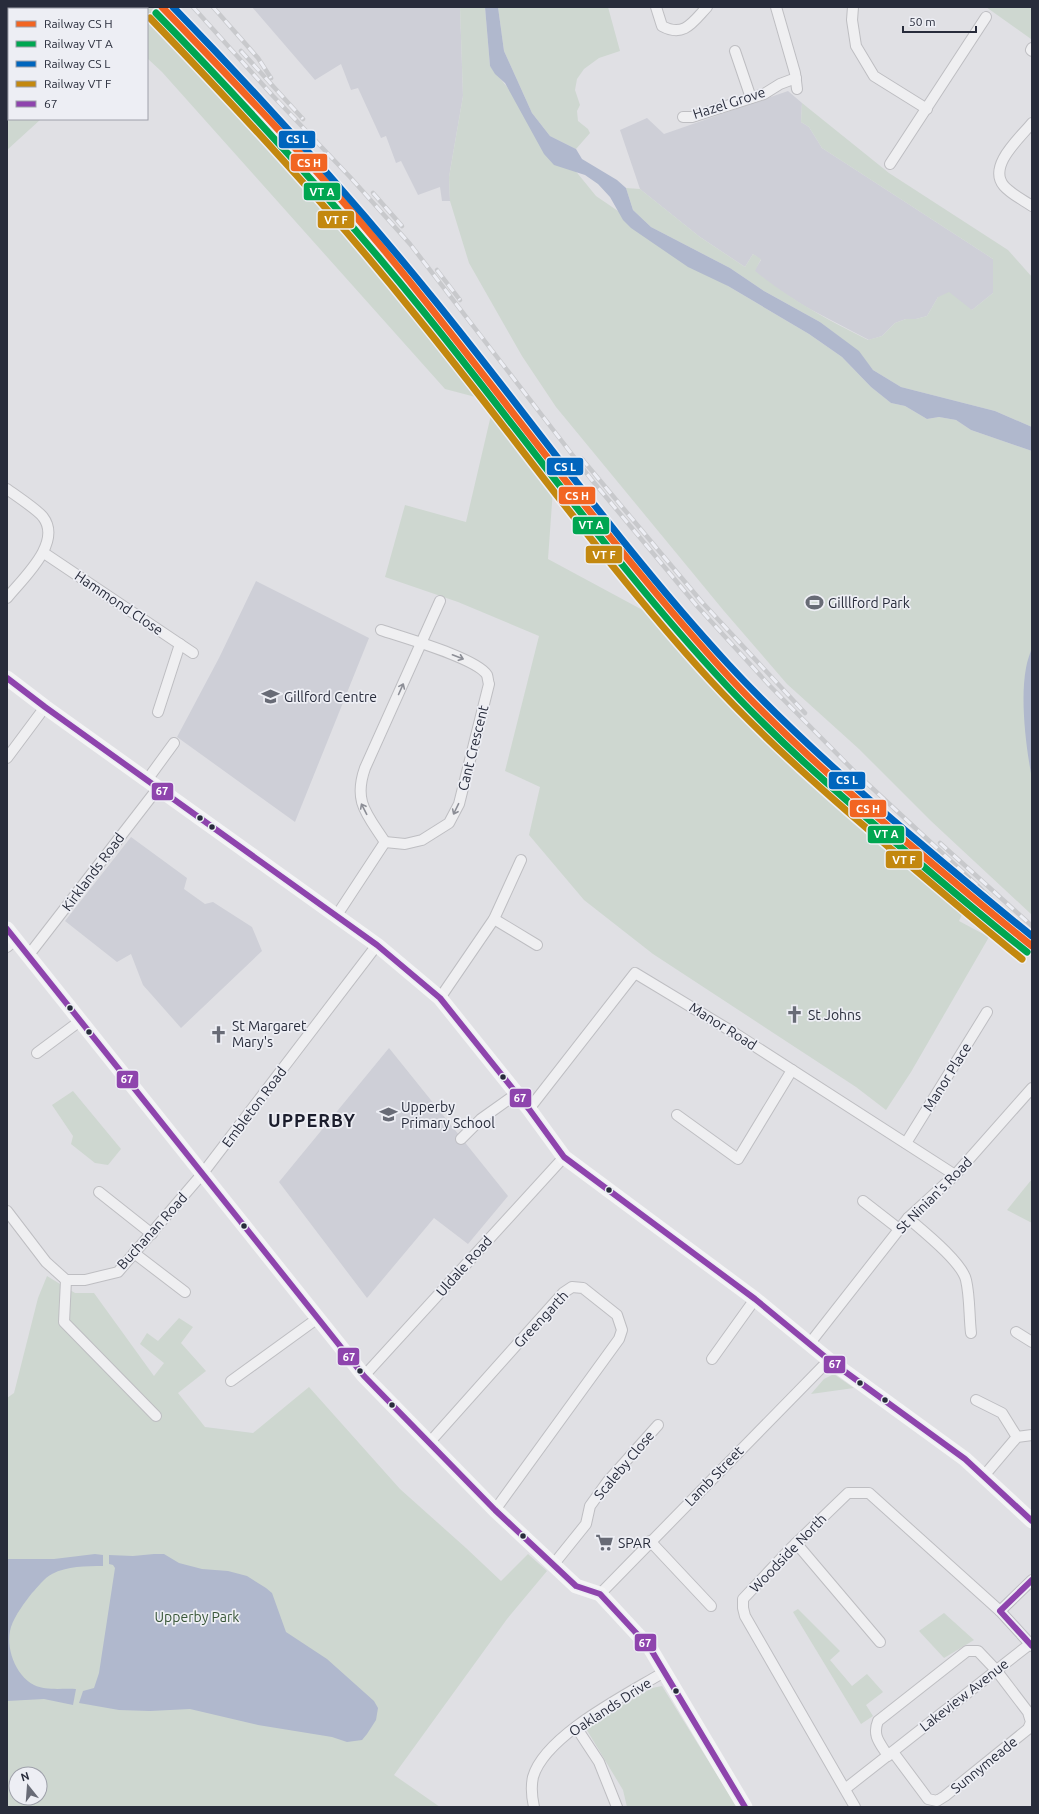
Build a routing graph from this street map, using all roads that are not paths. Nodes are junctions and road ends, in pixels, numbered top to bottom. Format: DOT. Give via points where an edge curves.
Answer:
graph roads {
  1 [pos="656,7"];
  2 [pos="707,7"];
  3 [pos="776,7"];
  4 [pos="853,7"];
  5 [pos="986,17"];
  6 [pos="735,51"];
  7 [pos="796,78"];
  8 [pos="797,89"];
  9 [pos="751,98"];
  10 [pos="928,109"];
  11 [pos="683,117"];
  12 [pos="1032,123"];
  13 [pos="890,164"];
  14 [pos="1032,206"];
  15 [pos="7,488"];
  16 [pos="44,553"];
  17 [pos="7,598"];
  18 [pos="440,601"];
  19 [pos="381,630"];
  20 [pos="422,643"];
  21 [pos="180,644"];
  22 [pos="193,653"];
  23 [pos="7,678"];
  24 [pos="45,707"];
  25 [pos="158,712"];
  26 [pos="174,743"];
  27 [pos="7,758"];
  28 [pos="152,784"];
  29 [pos="385,842"];
  30 [pos="521,860"];
  31 [pos="337,915"];
  32 [pos="494,919"];
  33 [pos="10,939"];
  34 [pos="377,945"];
  35 [pos="537,945"];
  36 [pos="28,956"];
  37 [pos="440,998"];
  38 [pos="987,1012"];
  39 [pos="80,1021"];
  40 [pos="38,1053"];
  41 [pos="792,1070"];
  42 [pos="1032,1088"];
  43 [pos="516,1094"];
  44 [pos="528,1109"];
  45 [pos="677,1115"];
  46 [pos="461,1139"];
  47 [pos="906,1143"];
  48 [pos="564,1157"];
  49 [pos="203,1173"];
  50 [pos="955,1176"];
  51 [pos="99,1192"];
  52 [pos="863,1201"];
  53 [pos="7,1211"];
  54 [pos="908,1218"];
  55 [pos="899,1229"];
  56 [pos="152,1234"];
  57 [pos="134,1253"];
  58 [pos="66,1280"];
  59 [pos="186,1292"];
  60 [pos="755,1299"];
  61 [pos="318,1318"];
  62 [pos="1016,1332"];
  63 [pos="971,1333"];
  64 [pos="1032,1342"];
  65 [pos="810,1343"];
  66 [pos="712,1359"];
  67 [pos="828,1360"];
  68 [pos="364,1376"];
  69 [pos="231,1381"];
  70 [pos="976,1400"];
  71 [pos="156,1416"];
  72 [pos="658,1425"];
  73 [pos="1032,1435"];
  74 [pos="1017,1437"];
  75 [pos="429,1444"];
  76 [pos="983,1477"];
  77 [pos="494,1510"];
  78 [pos="1032,1521"];
  79 [pos="650,1541"];
  80 [pos="796,1543"];
  81 [pos="553,1565"];
  82 [pos="1032,1580"];
  83 [pos="600,1594"];
  84 [pos="712,1606"];
  85 [pos="1000,1611"];
  86 [pos="880,1642"];
  87 [pos="1031,1645"];
  88 [pos="996,1670"];
  89 [pos="664,1672"];
  90 [pos="576,1727"];
  91 [pos="890,1754"];
  92 [pos="845,1790"];
  93 [pos="534,1807"];
  94 [pos="617,1807"];
  95 [pos="745,1807"];
  96 [pos="855,1807"];
  1 -- 2 [label="street" via="662,26 671,32 684,30 698,19"];
  3 -- 7 [label="street"];
  4 -- 10 [label="street" via="856,46 874,76"];
  5 -- 10 [label="street"];
  6 -- 9 [label="street"];
  7 -- 8 [label="street"];
  7 -- 9 [label="street, Hazel Grove"];
  9 -- 11 [label="street, Hazel Grove"];
  10 -- 13 [label="street"];
  12 -- 14 [label="street" via="1004,156 1000,178 1005,186"];
  15 -- 16 [label="street" via="44,518 49,536"];
  16 -- 17 [label="street"];
  16 -- 21 [label="street, Hammond Close"];
  18 -- 20 [label="street"];
  19 -- 20 [label="street, Cant Crescent"];
  29 -- 20 [label="street, one-way" via="360,801 360,782"];
  20 -- 29 [label="street, Cant Crescent, one-way" via="471,662 487,675 489,684 459,804 449,823 422,840 405,844"];
  21 -- 22 [label="street, Hammond Close"];
  21 -- 25 [label="street"];
  23 -- 24 [label="street"];
  24 -- 27 [label="street"];
  24 -- 28 [label="street"];
  26 -- 28 [label="street, Kirklands Road"];
  28 -- 31 [label="street"];
  28 -- 36 [label="street, Kirklands Road"];
  29 -- 31 [label="street"];
  30 -- 32 [label="street"];
  31 -- 34 [label="street"];
  32 -- 35 [label="street"];
  32 -- 37 [label="street"];
  33 -- 36 [label="street"];
  34 -- 37 [label="street"];
  34 -- 49 [label="street, Embleton Road"];
  36 -- 39 [label="street"];
  37 -- 43 [label="street"];
  38 -- 47 [label="street, Manor Place"];
  39 -- 40 [label="street"];
  39 -- 49 [label="street"];
  41 -- 44 [label="street, Manor Road" via="635,973"];
  41 -- 45 [label="street" via="738,1159"];
  41 -- 47 [label="street, Manor Road"];
  42 -- 50 [label="street, St Ninian's Road"];
  43 -- 44 [label="street"];
  43 -- 46 [label="street" via="481,1119"];
  44 -- 48 [label="street"];
  47 -- 50 [label="street, Manor Road"];
  48 -- 60 [label="street"];
  48 -- 68 [label="street, Uldale Road"];
  49 -- 56 [label="street, Buchanan Road"];
  49 -- 61 [label="street"];
  50 -- 54 [label="street, St Ninian's Road"];
  51 -- 56 [label="street"];
  52 -- 55 [label="street"];
  53 -- 58 [label="street" via="46,1262"];
  54 -- 55 [label="street, St Ninian's Road"];
  54 -- 63 [label="street" via="951,1258 966,1279"];
  55 -- 65 [label="street, St Ninian's Road"];
  56 -- 57 [label="street, Buchanan Road"];
  57 -- 58 [label="street, Buchanan Road" via="118,1272 85,1280"];
  57 -- 59 [label="street"];
  58 -- 71 [label="street" via="64,1322"];
  60 -- 65 [label="street"];
  60 -- 66 [label="street"];
  61 -- 68 [label="street"];
  61 -- 69 [label="street"];
  62 -- 64 [label="street"];
  65 -- 67 [label="street"];
  67 -- 76 [label="street" via="965,1459"];
  67 -- 79 [label="street, Lamb Street"];
  68 -- 75 [label="street"];
  70 -- 74 [label="street" via="1002,1413"];
  72 -- 81 [label="street, Scaleby Close" via="608,1481 590,1506 586,1524"];
  73 -- 74 [label="street"];
  74 -- 76 [label="street"];
  75 -- 77 [label="street"];
  75 -- 77 [label="street, Greengarth" via="563,1293 572,1287 583,1288 617,1315 622,1330 619,1339"];
  76 -- 78 [label="street"];
  77 -- 81 [label="street"];
  79 -- 83 [label="street, Lamb Street"];
  79 -- 84 [label="street"];
  80 -- 85 [label="street, Woodside North" via="848,1493 869,1493"];
  80 -- 86 [label="street"];
  80 -- 92 [label="street, Woodside North" via="743,1599 743,1608 745,1616"];
  81 -- 83 [label="street" via="576,1586"];
  82 -- 85 [label="street"];
  83 -- 89 [label="street" via="650,1648"];
  85 -- 87 [label="street, Lakeview Avenue"];
  87 -- 88 [label="street, Lakeview Avenue"];
  88 -- 91 [label="street, Lakeview Avenue"];
  88 -- 91 [label="street, Sunnymeade" via="978,1651 967,1652 878,1721 875,1730 877,1739"];
  88 -- 91 [label="street, Sunnymeade" via="1028,1712 1031,1722 1028,1729 945,1796 937,1801 928,1799"];
  89 -- 90 [label="street, Oaklands Drive"];
  89 -- 95 [label="street"];
  90 -- 93 [label="street, Oaklands Drive" via="543,1757 533,1777"];
  90 -- 94 [label="street" via="599,1762"];
  91 -- 92 [label="street, Lakeview Avenue"];
  92 -- 96 [label="street"];
}
